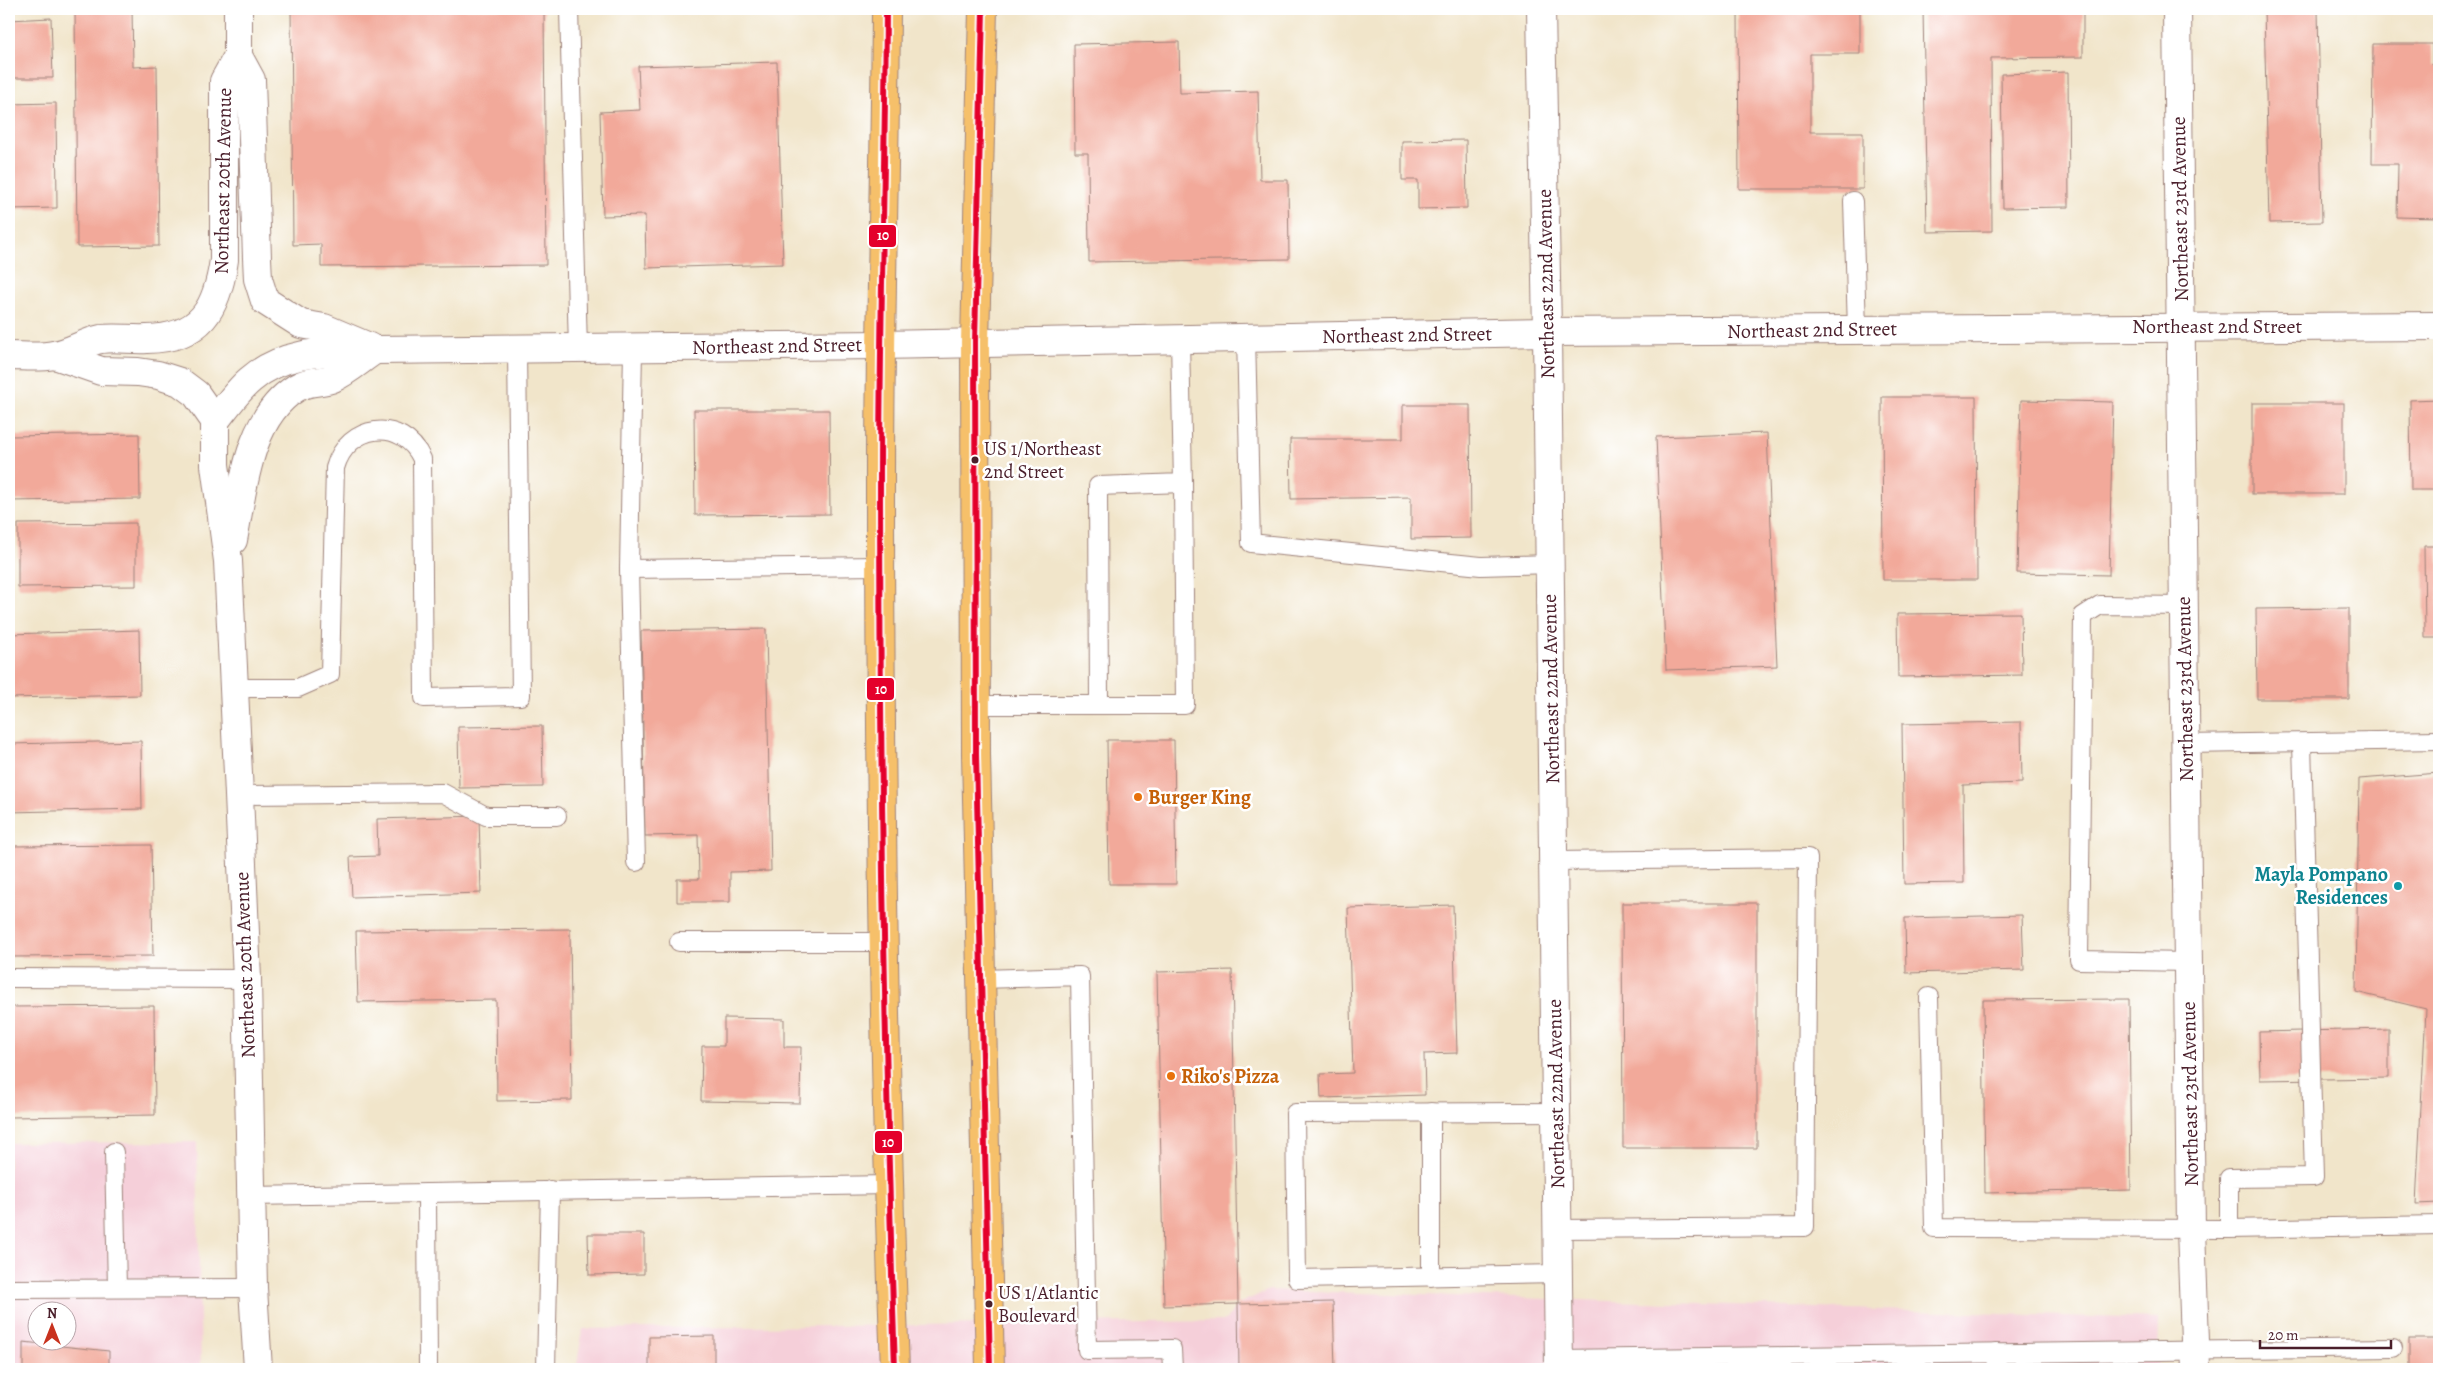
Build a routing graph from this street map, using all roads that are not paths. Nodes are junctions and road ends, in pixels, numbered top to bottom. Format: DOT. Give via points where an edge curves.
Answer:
graph roads {
  1 [pos="238,9"];
  2 [pos="570,9"];
  3 [pos="886,9"];
  4 [pos="982,9"];
  5 [pos="1541,9"];
  6 [pos="2177,9"];
  7 [pos="238,56"];
  8 [pos="1854,201"];
  9 [pos="265,301"];
  10 [pos="2182,326"];
  11 [pos="2439,326"];
  12 [pos="1857,329"];
  13 [pos="1547,332"];
  14 [pos="1246,337"];
  15 [pos="1180,339"];
  16 [pos="975,342"];
  17 [pos="880,345"];
  18 [pos="517,349"];
  19 [pos="578,349"];
  20 [pos="633,349"];
  21 [pos="375,350"];
  22 [pos="55,355"];
  23 [pos="9,356"];
  24 [pos="215,420"];
  25 [pos="1183,483"];
  26 [pos="228,561"];
  27 [pos="1550,564"];
  28 [pos="880,566"];
  29 [pos="629,569"];
  30 [pos="2184,606"];
  31 [pos="233,688"];
  32 [pos="1099,704"];
  33 [pos="976,705"];
  34 [pos="2439,740"];
  35 [pos="2302,742"];
  36 [pos="2186,744"];
  37 [pos="239,795"];
  38 [pos="557,816"];
  39 [pos="1553,860"];
  40 [pos="636,862"];
  41 [pos="679,942"];
  42 [pos="884,942"];
  43 [pos="2188,962"];
  44 [pos="9,978"];
  45 [pos="247,979"];
  46 [pos="981,979"];
  47 [pos="1929,996"];
  48 [pos="1431,1112"];
  49 [pos="1556,1112"];
  50 [pos="114,1152"];
  51 [pos="888,1185"];
  52 [pos="550,1190"];
  53 [pos="427,1193"];
  54 [pos="250,1196"];
  55 [pos="2439,1225"];
  56 [pos="1557,1229"];
  57 [pos="2191,1229"];
  58 [pos="2229,1229"];
  59 [pos="1558,1274"];
  60 [pos="1431,1277"];
  61 [pos="117,1288"];
  62 [pos="253,1288"];
  63 [pos="9,1289"];
  64 [pos="2392,1348"];
  65 [pos="2196,1360"];
  66 [pos="1996,1361"];
  67 [pos="1559,1364"];
  68 [pos="258,1369"];
  69 [pos="428,1369"];
  70 [pos="546,1369"];
  71 [pos="895,1369"];
  72 [pos="990,1369"];
  73 [pos="1172,1369"];
  1 -- 7 [label="street, Northeast 20th Avenue"];
  2 -- 19 [label="lane"];
  3 -- 17 [label="main road"];
  4 -- 16 [label="main road"];
  5 -- 13 [label="street, Northeast 22nd Avenue"];
  6 -- 10 [label="street, Northeast 23rd Avenue"];
  7 -- 9 [label="street, Northeast 20th Avenue" via="251,80 256,258"];
  7 -- 22 [label="street, Northeast 20th Avenue" via="224,81 224,260 221,284 214,303 204,319 192,329 172,337 100,340"];
  8 -- 12 [label="lane"];
  9 -- 21 [label="street, Northeast 2nd Street" via="301,324 324,328"];
  10 -- 11 [label="street, Northeast 2nd Street"];
  10 -- 12 [label="street, Northeast 2nd Street"];
  10 -- 30 [label="street, Northeast 23rd Avenue"];
  12 -- 13 [label="street, Northeast 2nd Street"];
  13 -- 14 [label="street, Northeast 2nd Street"];
  13 -- 27 [label="street, Northeast 22nd Avenue"];
  14 -- 15 [label="street, Northeast 2nd Street"];
  14 -- 27 [label="lane" via="1251,543 1482,566"];
  15 -- 16 [label="street, Northeast 2nd Street"];
  15 -- 25 [label="lane"];
  16 -- 17 [label="street, Northeast 2nd Street"];
  16 -- 33 [label="main road"];
  17 -- 20 [label="street, Northeast 2nd Street"];
  17 -- 28 [label="main road"];
  18 -- 19 [label="street, Northeast 2nd Street"];
  18 -- 21 [label="street, Northeast 2nd Street"];
  18 -- 31 [label="lane" via="521,696 424,698 422,459 406,438 377,430 360,434 347,444 335,468 330,674 298,688"];
  19 -- 20 [label="street, Northeast 2nd Street"];
  20 -- 29 [label="lane"];
  21 -- 24 [label="street, Northeast 2nd Street" via="303,354 269,366 251,379"];
  21 -- 26 [label="street" via="332,379 297,387 262,425 250,454"];
  22 -- 23 [label="street"];
  22 -- 24 [label="street" via="100,371 138,372 180,382 196,394"];
  24 -- 26 [label="street" via="215,465"];
  25 -- 32 [label="lane" via="1098,486"];
  25 -- 32 [label="lane" via="1185,705"];
  26 -- 31 [label="street, Northeast 20th Avenue"];
  27 -- 39 [label="street, Northeast 22nd Avenue"];
  28 -- 29 [label="lane"];
  28 -- 42 [label="main road"];
  29 -- 40 [label="lane"];
  30 -- 36 [label="street, Northeast 23rd Avenue"];
  30 -- 43 [label="lane" via="2100,605 2082,616 2079,960"];
  31 -- 37 [label="street, Northeast 20th Avenue"];
  32 -- 33 [label="lane"];
  33 -- 46 [label="main road"];
  34 -- 35 [label="lane"];
  35 -- 36 [label="lane"];
  35 -- 58 [label="lane" via="2314,1178 2229,1178"];
  36 -- 43 [label="street, Northeast 23rd Avenue"];
  37 -- 38 [label="lane" via="443,793 486,816"];
  37 -- 45 [label="street, Northeast 20th Avenue"];
  39 -- 49 [label="street, Northeast 22nd Avenue"];
  39 -- 56 [label="lane" via="1808,858 1805,1227"];
  41 -- 42 [label="lane"];
  42 -- 51 [label="main road"];
  43 -- 57 [label="street, Northeast 23rd Avenue"];
  44 -- 45 [label="lane"];
  45 -- 54 [label="street, Northeast 20th Avenue"];
  46 -- 72 [label="main road"];
  46 -- 73 [label="lane" via="1080,976 1087,1350 1172,1349"];
  47 -- 57 [label="lane" via="1934,1228"];
  48 -- 49 [label="lane"];
  48 -- 60 [label="lane"];
  48 -- 60 [label="lane" via="1295,1113 1297,1279"];
  49 -- 56 [label="street, Northeast 22nd Avenue"];
  50 -- 61 [label="lane"];
  51 -- 52 [label="lane"];
  51 -- 71 [label="main road"];
  52 -- 53 [label="lane"];
  52 -- 70 [label="lane"];
  53 -- 54 [label="lane"];
  53 -- 69 [label="lane"];
  54 -- 62 [label="street, Northeast 20th Avenue"];
  55 -- 58 [label="lane"];
  56 -- 59 [label="street, Northeast 22nd Avenue"];
  57 -- 58 [label="lane"];
  57 -- 65 [label="street, Northeast 23rd Avenue"];
  59 -- 60 [label="lane"];
  59 -- 67 [label="street, Northeast 22nd Avenue"];
  61 -- 62 [label="lane"];
  61 -- 63 [label="lane"];
  62 -- 68 [label="street, Northeast 20th Avenue"];
  64 -- 65 [label="lane"];
  65 -- 66 [label="lane"];
  66 -- 67 [label="lane"];
}
